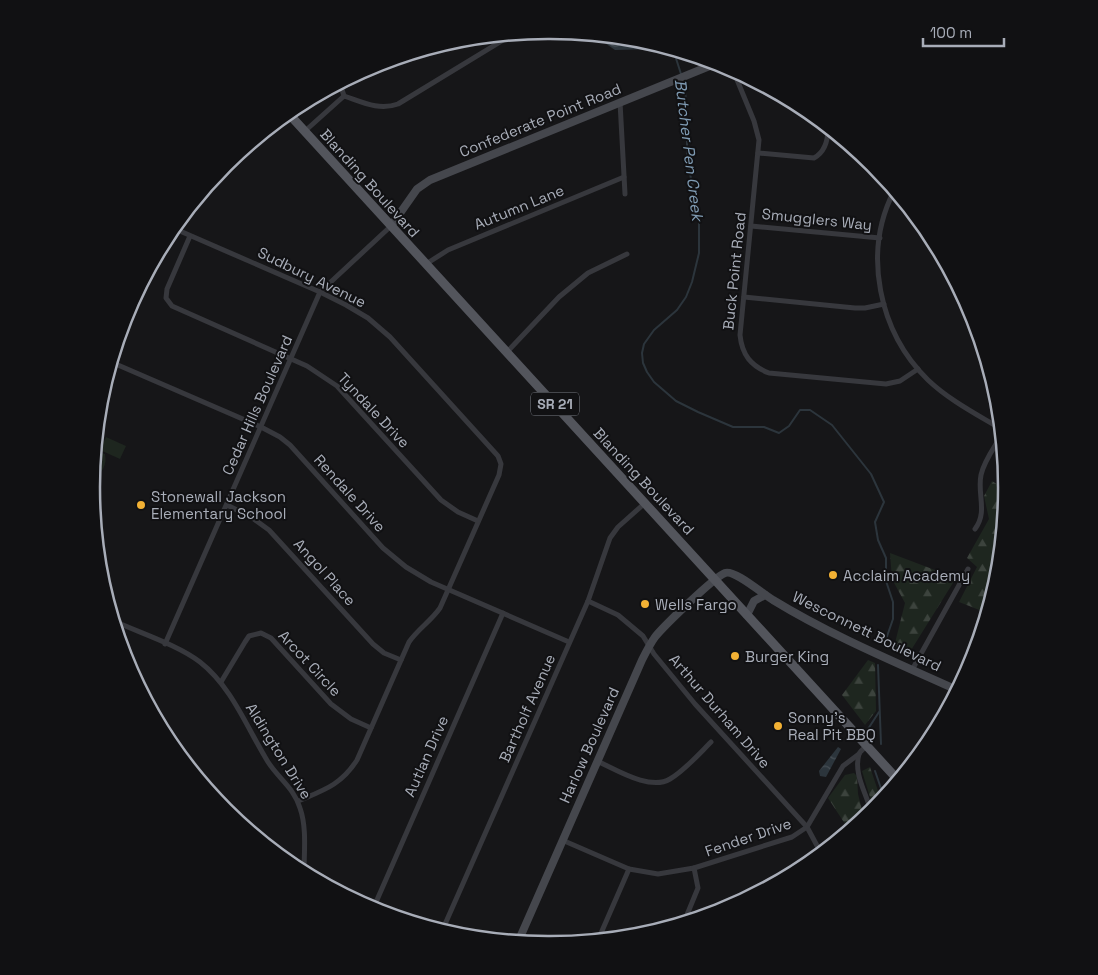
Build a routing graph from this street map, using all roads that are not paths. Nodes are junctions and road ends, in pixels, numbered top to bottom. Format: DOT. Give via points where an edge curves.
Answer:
graph roads {
  1 [pos="500,42"];
  2 [pos="705,67"];
  3 [pos="737,81"];
  4 [pos="342,90"];
  5 [pos="344,96"];
  6 [pos="620,102"];
  7 [pos="293,119"];
  8 [pos="305,131"];
  9 [pos="827,136"];
  10 [pos="758,153"];
  11 [pos="624,177"];
  12 [pos="625,194"];
  13 [pos="891,198"];
  14 [pos="391,226"];
  15 [pos="751,226"];
  16 [pos="181,232"];
  17 [pos="190,236"];
  18 [pos="880,238"];
  19 [pos="627,254"];
  20 [pos="426,264"];
  21 [pos="320,292"];
  22 [pos="744,297"];
  23 [pos="884,304"];
  24 [pos="507,352"];
  25 [pos="291,359"];
  26 [pos="118,365"];
  27 [pos="918,369"];
  28 [pos="993,424"];
  29 [pos="261,427"];
  30 [pos="996,445"];
  31 [pos="645,503"];
  32 [pos="226,506"];
  33 [pos="478,521"];
  34 [pos="975,529"];
  35 [pos="968,569"];
  36 [pos="715,580"];
  37 [pos="448,590"];
  38 [pos="765,595"];
  39 [pos="588,601"];
  40 [pos="503,613"];
  41 [pos="747,615"];
  42 [pos="122,625"];
  43 [pos="569,642"];
  44 [pos="165,644"];
  45 [pos="649,646"];
  46 [pos="401,660"];
  47 [pos="912,670"];
  48 [pos="221,682"];
  49 [pos="950,687"];
  50 [pos="371,728"];
  51 [pos="712,742"];
  52 [pos="867,746"];
  53 [pos="859,754"];
  54 [pos="597,761"];
  55 [pos="893,775"];
  56 [pos="298,801"];
  57 [pos="868,803"];
  58 [pos="807,827"];
  59 [pos="562,840"];
  60 [pos="818,847"];
  61 [pos="304,863"];
  62 [pos="694,868"];
  63 [pos="629,869"];
  64 [pos="377,902"];
  65 [pos="687,914"];
  66 [pos="445,924"];
  67 [pos="601,933"];
  68 [pos="521,935"];
  1 -- 5 [label="street" via="391,107 376,107"];
  2 -- 6 [label="street, Confederate Point Road"];
  3 -- 10 [label="street, Buck Point Road" via="758,130"];
  4 -- 5 [label="street"];
  5 -- 8 [label="street"];
  6 -- 11 [label="street"];
  6 -- 14 [label="street, Confederate Point Road" via="430,180 419,186"];
  7 -- 8 [label="main road, Blanding Boulevard / SR 21"];
  8 -- 14 [label="main road, Blanding Boulevard / SR 21"];
  9 -- 10 [label="street" via="824,149 814,158"];
  10 -- 15 [label="street, Buck Point Road"];
  11 -- 12 [label="street"];
  11 -- 20 [label="street, Autumn Lane" via="448,250"];
  13 -- 18 [label="street"];
  14 -- 20 [label="main road, Blanding Boulevard / SR 21"];
  14 -- 21 [label="street, Cedar Hills Boulevard"];
  15 -- 18 [label="street, Smugglers Way"];
  15 -- 22 [label="street, Buck Point Road"];
  16 -- 17 [label="street, Sudbury Avenue"];
  17 -- 21 [label="street, Sudbury Avenue"];
  17 -- 25 [label="street, Tyndale Drive" via="167,289 166,298 172,306"];
  18 -- 23 [label="street" via="878,268"];
  19 -- 24 [label="street" via="588,273 559,297"];
  20 -- 24 [label="main road, Blanding Boulevard / SR 21"];
  21 -- 25 [label="street, Cedar Hills Boulevard"];
  21 -- 33 [label="street, Sudbury Avenue" via="357,311 390,338 498,456 501,464 499,475"];
  22 -- 23 [label="street" via="856,308"];
  22 -- 27 [label="street, Buck Point Road" via="741,344 748,360 762,370 893,384"];
  23 -- 27 [label="street" via="891,327"];
  24 -- 31 [label="main road, Blanding Boulevard / SR 21"];
  25 -- 29 [label="street, Cedar Hills Boulevard"];
  25 -- 33 [label="street, Tyndale Drive" via="317,371 337,386 441,500"];
  26 -- 29 [label="street, Rendale Drive"];
  27 -- 28 [label="street" via="948,397"];
  29 -- 32 [label="street, Cedar Hills Boulevard"];
  29 -- 37 [label="street, Rendale Drive" via="290,445 393,557 418,575"];
  30 -- 34 [label="street" via="981,477 982,521"];
  31 -- 36 [label="main road, Blanding Boulevard / SR 21"];
  31 -- 39 [label="street, Bartholf Avenue" via="610,538"];
  32 -- 44 [label="street, Cedar Hills Boulevard"];
  32 -- 46 [label="street, Angol Place" via="252,517 269,530 373,644"];
  33 -- 37 [label="street"];
  35 -- 47 [label="street"];
  36 -- 38 [label="street, Wesconnett Boulevard" via="725,573 732,573"];
  36 -- 41 [label="main road, Blanding Boulevard / SR 21"];
  36 -- 45 [label="street, Harlow Boulevard" via="663,628"];
  37 -- 40 [label="street, Rendale Drive"];
  37 -- 46 [label="street" via="435,615 409,642"];
  38 -- 41 [label="street" via="754,601"];
  38 -- 47 [label="street, Wesconnett Boulevard" via="816,626"];
  39 -- 43 [label="street, Bartholf Avenue"];
  39 -- 45 [label="street, Arthur Durham Drive" via="626,620"];
  40 -- 43 [label="street, Rendale Drive"];
  40 -- 64 [label="street, Autlan Drive"];
  41 -- 52 [label="main road, Blanding Boulevard / SR 21"];
  42 -- 44 [label="street, Aldington Drive"];
  43 -- 66 [label="street, Bartholf Avenue"];
  44 -- 48 [label="street, Aldington Drive" via="198,660"];
  45 -- 54 [label="street, Harlow Boulevard"];
  45 -- 58 [label="street, Arthur Durham Drive" via="695,704"];
  46 -- 50 [label="street"];
  47 -- 49 [label="street, Wesconnett Boulevard"];
  48 -- 50 [label="street, Arcot Circle" via="249,636 261,633 271,638 340,712"];
  48 -- 56 [label="street, Aldington Drive" via="269,764"];
  50 -- 56 [label="street" via="357,760 343,778 328,789"];
  51 -- 54 [label="street" via="672,778 658,783 642,781"];
  52 -- 53 [label="street, Fender Drive"];
  52 -- 55 [label="main road, Blanding Boulevard / SR 21"];
  53 -- 57 [label="street" via="860,782"];
  53 -- 58 [label="street, Fender Drive" via="843,766"];
  54 -- 59 [label="street, Harlow Boulevard"];
  56 -- 61 [label="street, Aldington Drive" via="304,827"];
  58 -- 60 [label="street, Arthur Durham Drive"];
  58 -- 62 [label="street, Fender Drive" via="792,837"];
  59 -- 63 [label="street, Fender Drive"];
  59 -- 68 [label="street, Harlow Boulevard"];
  62 -- 63 [label="street, Fender Drive" via="658,874"];
  62 -- 65 [label="street" via="698,888"];
  63 -- 67 [label="street"];
}
